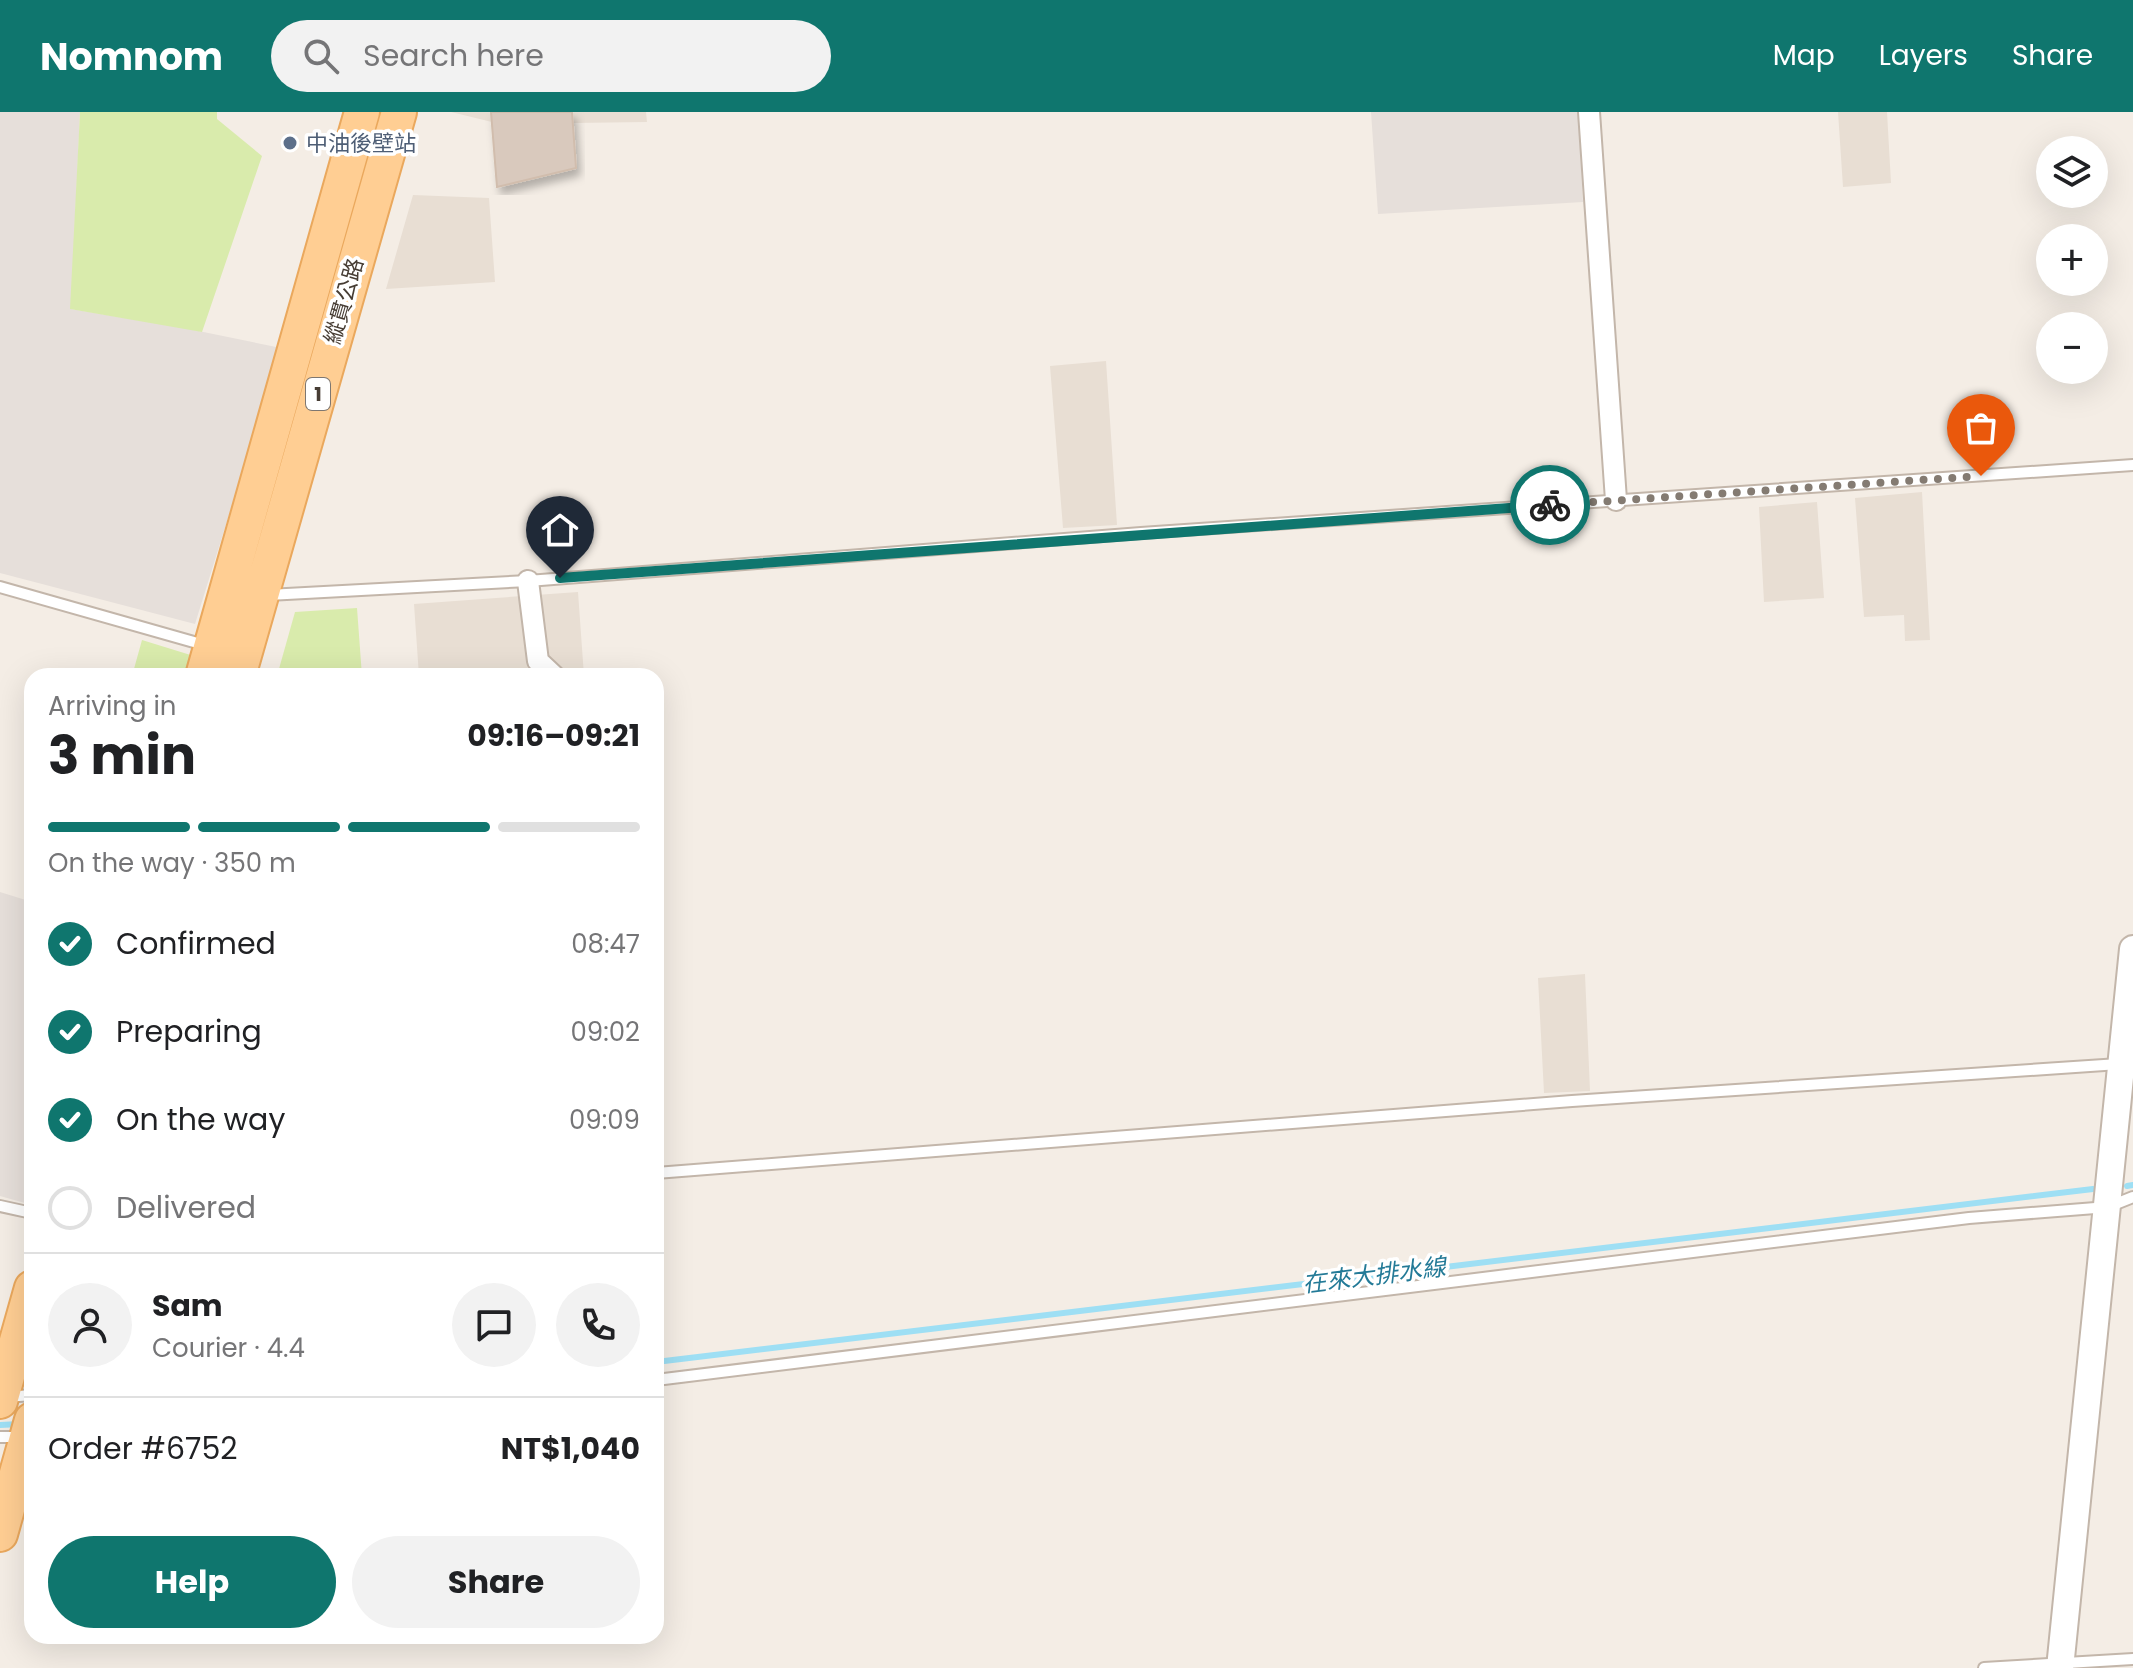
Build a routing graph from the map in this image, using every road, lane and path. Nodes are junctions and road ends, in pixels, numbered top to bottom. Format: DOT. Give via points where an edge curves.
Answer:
graph roads {
  1 [pos="362,112"];
  2 [pos="399,112"];
  3 [pos="1589,112"];
  4 [pos="2133,465"];
  5 [pos="1616,500"];
  6 [pos="528,581"];
  7 [pos="0,587"];
  8 [pos="243,596"];
  9 [pos="206,661"];
  10 [pos="238,668"];
  11 [pos="545,668"];
  12 [pos="2133,949"];
  13 [pos="2121,1064"];
  14 [pos="664,1172"];
  15 [pos="2133,1197"];
  16 [pos="0,1206"];
  17 [pos="2108,1207"];
  18 [pos="24,1211"];
  19 [pos="24,1316"];
  20 [pos="664,1379"];
  21 [pos="24,1396"];
  22 [pos="0,1399"];
  23 [pos="23,1433"];
  24 [pos="0,1534"];
  25 [pos="2133,1659"];
  26 [pos="2060,1666"];
  27 [pos="1984,1668"];
  1 -- 8 [label="main road, 縱貫公路 / 1"];
  2 -- 8 [label="main road, 縱貫公路 / 1"];
  3 -- 5 [label="street"];
  4 -- 5 [label="lane"];
  5 -- 6 [label="lane"];
  6 -- 8 [label="lane"];
  6 -- 11 [label="street" via="538,661"];
  7 -- 9 [label="lane"];
  8 -- 9 [label="main road, 縱貫公路 / 1"];
  8 -- 10 [label="main road, 縱貫公路 / 1"];
  12 -- 13 [label="street"];
  13 -- 14 [label="lane"];
  13 -- 17 [label="street"];
  15 -- 17 [label="lane"];
  16 -- 18 [label="lane"];
  17 -- 20 [label="lane" via="1969,1218"];
  17 -- 26 [label="street"];
  19 -- 22 [label="main road"];
  21 -- 22 [label="lane"];
  23 -- 24 [label="main road"];
  25 -- 26 [label="lane"];
  26 -- 27 [label="lane"];
}
